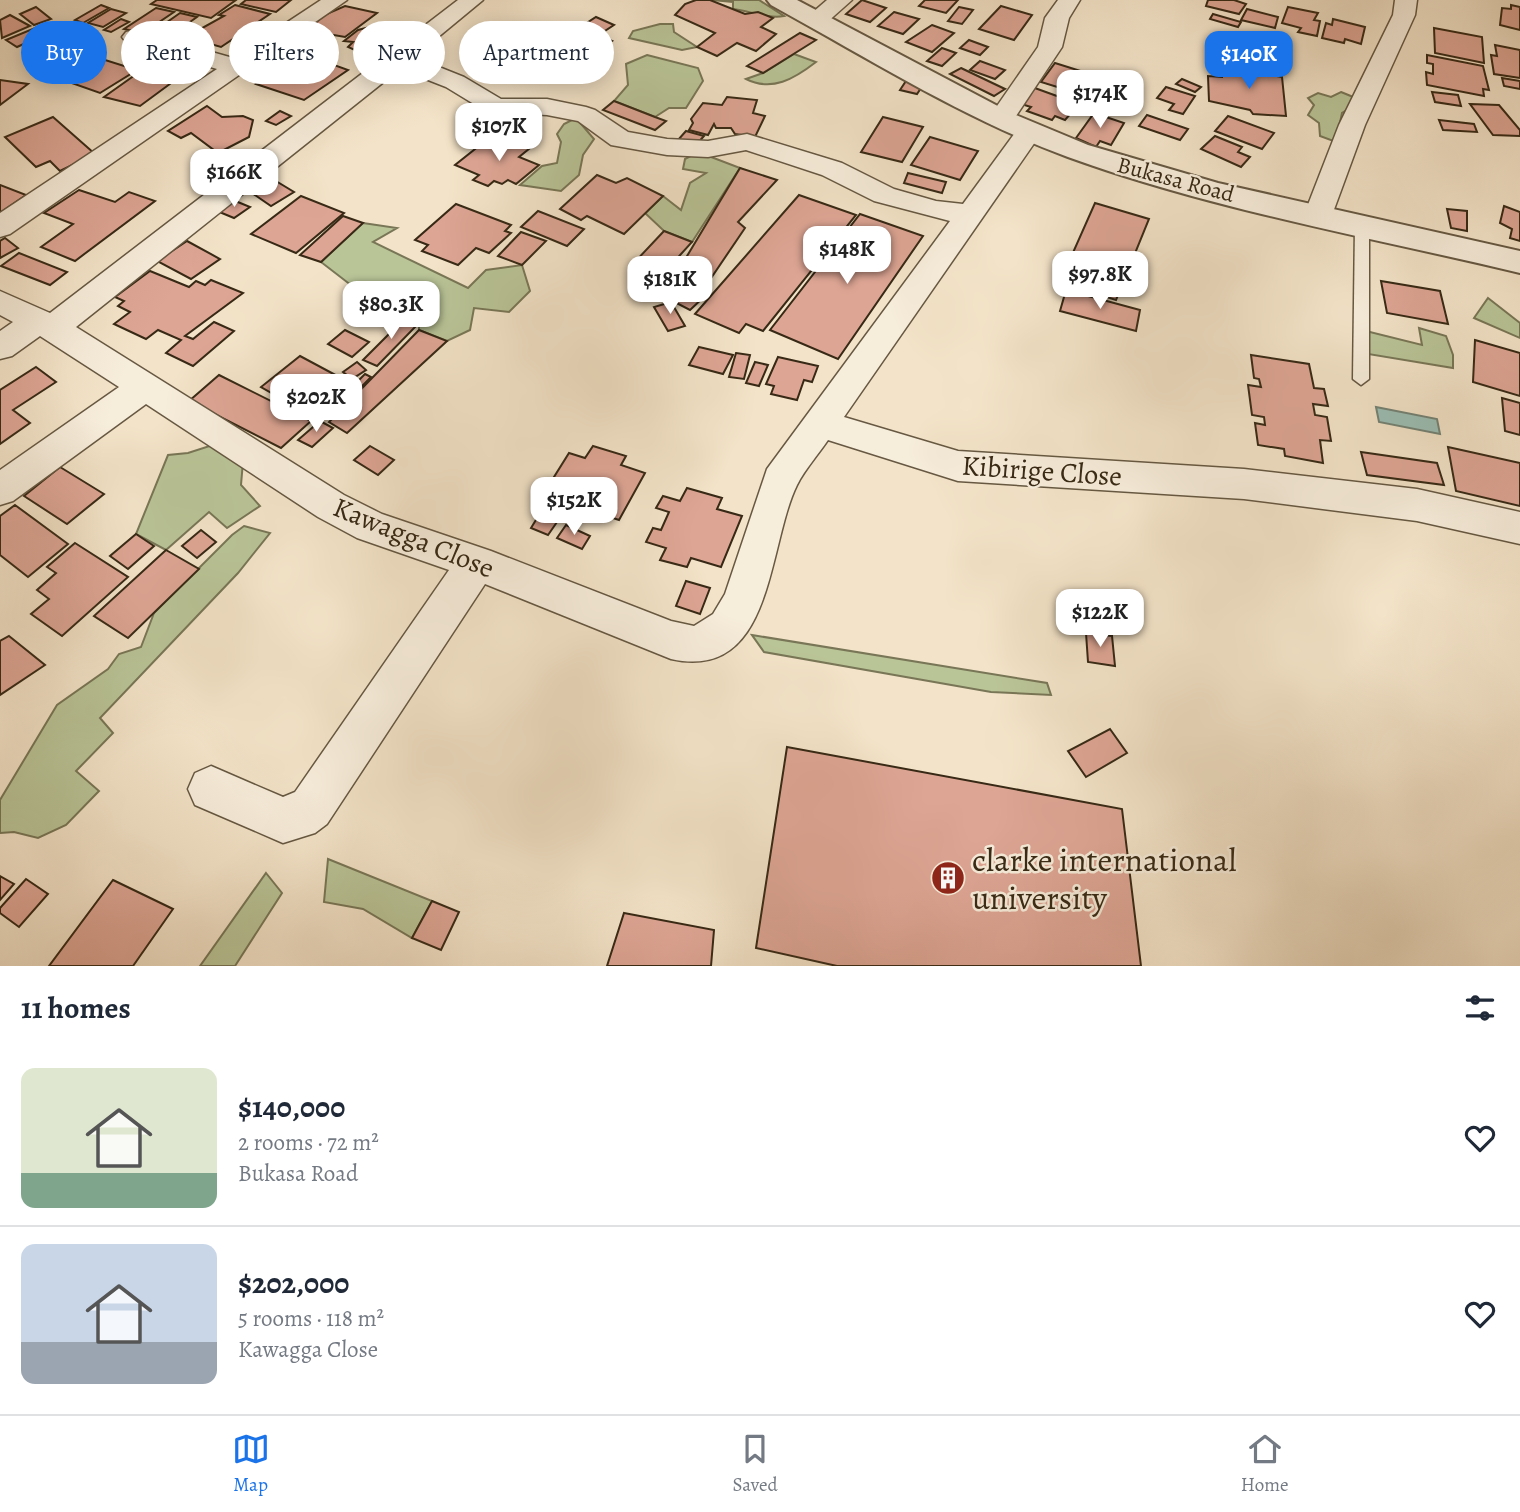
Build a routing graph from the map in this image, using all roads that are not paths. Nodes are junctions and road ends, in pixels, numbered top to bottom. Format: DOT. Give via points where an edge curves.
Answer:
graph roads {
  1 [pos="337,0"];
  2 [pos="472,0"];
  3 [pos="779,0"];
  4 [pos="841,0"];
  5 [pos="1069,0"];
  6 [pos="1406,0"];
  7 [pos="817,19"];
  8 [pos="306,21"];
  9 [pos="445,21"];
  10 [pos="229,72"];
  11 [pos="445,78"];
  12 [pos="364,84"];
  13 [pos="1001,119"];
  14 [pos="1029,132"];
  15 [pos="970,214"];
  16 [pos="1318,215"];
  17 [pos="1362,225"];
  18 [pos="0,228"];
  19 [pos="1520,262"];
  20 [pos="0,302"];
  21 [pos="45,325"];
  22 [pos="0,347"];
  23 [pos="1362,379"];
  24 [pos="145,387"];
  25 [pos="820,424"];
  26 [pos="0,490"];
  27 [pos="1520,528"];
  28 [pos="477,563"];
  29 [pos="211,789"];
  1 -- 8 [label="street"];
  2 -- 9 [label="street"];
  3 -- 7 [label="street, Bukasa Road"];
  4 -- 7 [label="street"];
  5 -- 13 [label="street" via="1057,18 1050,47"];
  6 -- 16 [label="street" via="1404,15 1352,124"];
  7 -- 13 [label="street, Bukasa Road"];
  10 -- 18 [label="street"];
  11 -- 15 [label="street" via="496,107 547,107 586,115 620,139 667,147 708,149 747,142 832,169 884,195 935,210"];
  12 -- 21 [label="street"];
  13 -- 14 [label="street, Bukasa Road"];
  14 -- 15 [label="street"];
  14 -- 16 [label="street, Bukasa Road" via="1144,173"];
  15 -- 25 [label="street"];
  16 -- 17 [label="street, Bukasa Road"];
  17 -- 19 [label="street, Bukasa Road"];
  17 -- 23 [label="lane"];
  20 -- 21 [label="street, Kawagga Close"];
  21 -- 22 [label="street"];
  21 -- 24 [label="street, Kawagga Close"];
  24 -- 26 [label="street"];
  24 -- 28 [label="street, Kawagga Close" via="331,506 370,526"];
  25 -- 27 [label="street, Kibirige Close" via="958,466 1244,484 1417,505"];
  25 -- 28 [label="street, Kawagga Close" via="780,481 743,601 715,638 694,645"];
  28 -- 29 [label="street" via="311,808 284,820"];
}
